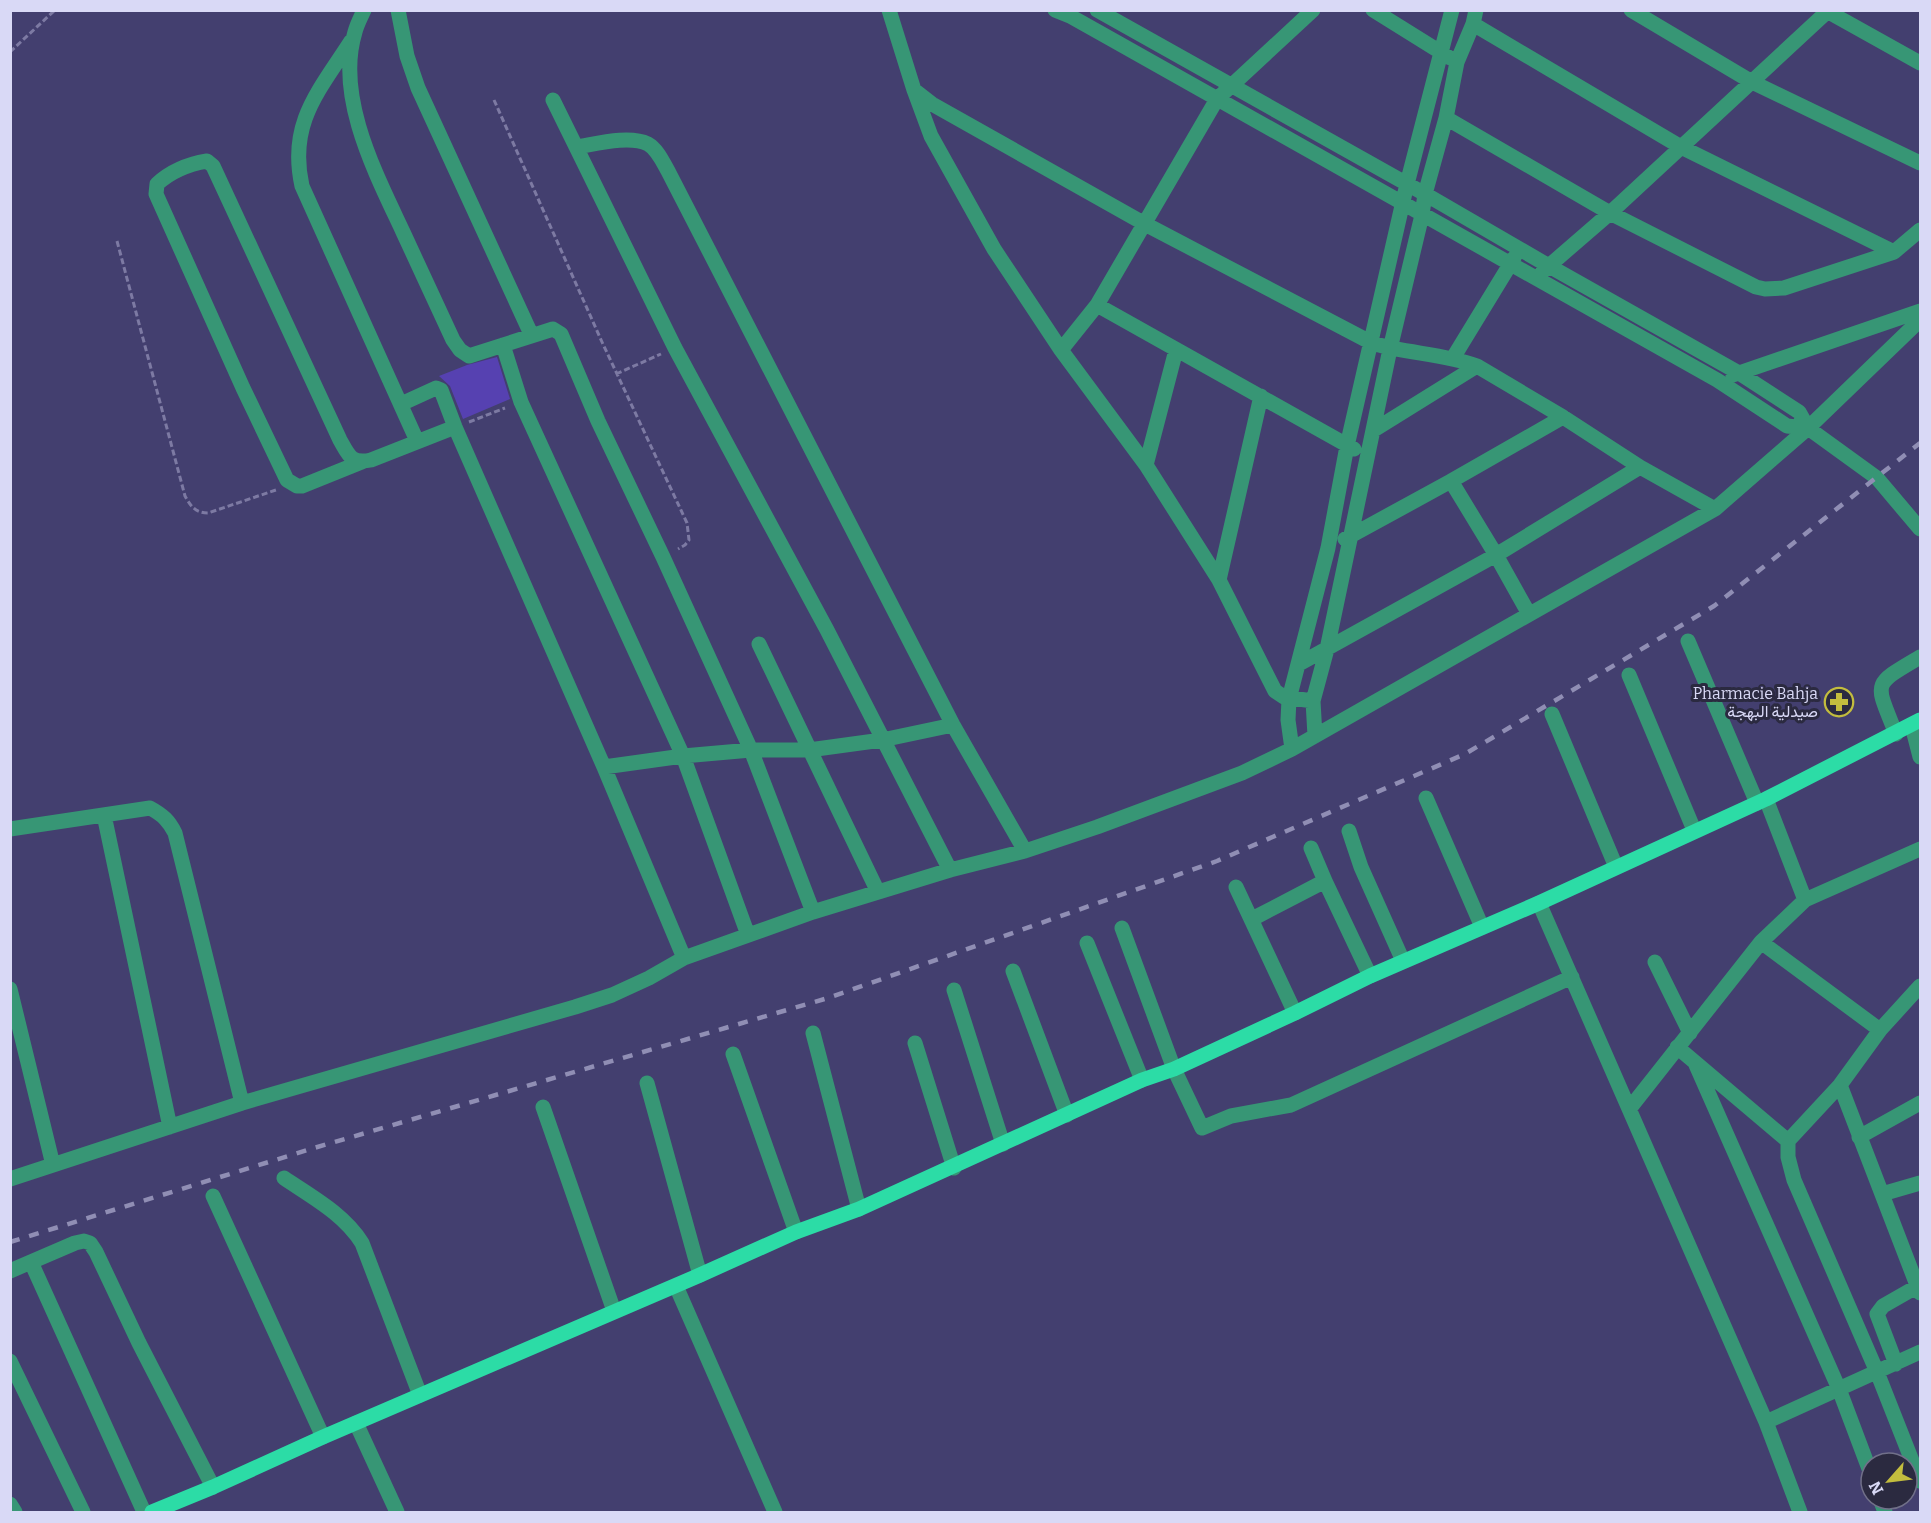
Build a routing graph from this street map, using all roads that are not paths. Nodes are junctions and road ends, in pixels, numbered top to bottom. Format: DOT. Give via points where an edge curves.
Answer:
graph roads {
  1 [pos="364,10"];
  2 [pos="398,10"];
  3 [pos="889,10"];
  4 [pos="1055,10"];
  5 [pos="1096,10"];
  6 [pos="1313,10"];
  7 [pos="1373,10"];
  8 [pos="1452,10"];
  9 [pos="1631,10"];
  10 [pos="1828,11"];
  11 [pos="1474,17"];
  12 [pos="354,36"];
  13 [pos="1441,53"];
  14 [pos="1457,62"];
  15 [pos="1920,63"];
  16 [pos="1752,82"];
  17 [pos="1232,86"];
  18 [pos="914,90"];
  19 [pos="1217,99"];
  20 [pos="553,100"];
  21 [pos="1446,118"];
  22 [pos="577,147"];
  23 [pos="1681,147"];
  24 [pos="1920,163"];
  25 [pos="1407,184"];
  26 [pos="1425,194"];
  27 [pos="1402,204"];
  28 [pos="1610,213"];
  29 [pos="1422,215"];
  30 [pos="1145,224"];
  31 [pos="1920,230"];
  32 [pos="1519,248"];
  33 [pos="1894,252"];
  34 [pos="1510,264"];
  35 [pos="1549,266"];
  36 [pos="1535,278"];
  37 [pos="1097,305"];
  38 [pos="1920,311"];
  39 [pos="1920,320"];
  40 [pos="531,334"];
  41 [pos="1372,344"];
  42 [pos="503,345"];
  43 [pos="1390,349"];
  44 [pos="1061,350"];
  45 [pos="1176,350"];
  46 [pos="1453,358"];
  47 [pos="1477,366"];
  48 [pos="1739,373"];
  49 [pos="1717,380"];
  50 [pos="1261,396"];
  51 [pos="401,404"];
  52 [pos="1563,417"];
  53 [pos="455,428"];
  54 [pos="1808,428"];
  55 [pos="1374,430"];
  56 [pos="417,441"];
  57 [pos="1347,446"];
  58 [pos="1367,456"];
  59 [pos="364,461"];
  60 [pos="1146,465"];
  61 [pos="1640,467"];
  62 [pos="1451,481"];
  63 [pos="1715,508"];
  64 [pos="1920,529"];
  65 [pos="1350,536"];
  66 [pos="1328,548"];
  67 [pos="1496,555"];
  68 [pos="1219,580"];
  69 [pos="1529,614"];
  70 [pos="1688,641"];
  71 [pos="759,644"];
  72 [pos="1327,649"];
  73 [pos="1920,657"];
  74 [pos="1299,664"];
  75 [pos="1629,675"];
  76 [pos="1289,699"];
  77 [pos="1313,701"];
  78 [pos="1552,714"];
  79 [pos="1916,723"];
  80 [pos="953,725"];
  81 [pos="1896,734"];
  82 [pos="1315,736"];
  83 [pos="882,740"];
  84 [pos="1292,749"];
  85 [pos="751,750"];
  86 [pos="809,750"];
  87 [pos="682,756"];
  88 [pos="1920,757"];
  89 [pos="604,767"];
  90 [pos="1426,798"];
  91 [pos="1761,801"];
  92 [pos="104,815"];
  93 [pos="10,829"];
  94 [pos="1694,830"];
  95 [pos="1349,831"];
  96 [pos="1311,848"];
  97 [pos="1920,849"];
  98 [pos="1025,851"];
  99 [pos="1616,867"];
  100 [pos="950,870"];
  101 [pos="1325,881"];
  102 [pos="1236,887"];
  103 [pos="878,892"];
  104 [pos="1805,900"];
  105 [pos="1539,903"];
  106 [pos="813,912"];
  107 [pos="1252,919"];
  108 [pos="1482,927"];
  109 [pos="1122,928"];
  110 [pos="747,935"];
  111 [pos="1761,942"];
  112 [pos="1087,943"];
  113 [pos="684,958"];
  114 [pos="1403,962"];
  115 [pos="1655,962"];
  116 [pos="1013,971"];
  117 [pos="1370,976"];
  118 [pos="1572,977"];
  119 [pos="1920,986"];
  120 [pos="10,989"];
  121 [pos="954,990"];
  122 [pos="1295,1013"];
  123 [pos="1880,1030"];
  124 [pos="813,1033"];
  125 [pos="1690,1033"];
  126 [pos="915,1043"];
  127 [pos="1677,1047"];
  128 [pos="733,1054"];
  129 [pos="1696,1065"];
  130 [pos="1174,1069"];
  131 [pos="1142,1080"];
  132 [pos="647,1083"];
  133 [pos="1840,1085"];
  134 [pos="242,1103"];
  135 [pos="1920,1103"];
  136 [pos="543,1107"];
  137 [pos="1630,1108"];
  138 [pos="1067,1115"];
  139 [pos="170,1127"];
  140 [pos="1859,1137"];
  141 [pos="1788,1141"];
  142 [pos="1003,1144"];
  143 [pos="53,1165"];
  144 [pos="954,1168"];
  145 [pos="284,1178"];
  146 [pos="10,1179"];
  147 [pos="1920,1183"];
  148 [pos="1882,1194"];
  149 [pos="213,1196"];
  150 [pos="859,1209"];
  151 [pos="796,1232"];
  152 [pos="32,1262"];
  153 [pos="1916,1264"];
  154 [pos="10,1270"];
  155 [pos="700,1275"];
  156 [pos="675,1286"];
  157 [pos="1919,1290"];
  158 [pos="614,1311"];
  159 [pos="1920,1352"];
  160 [pos="10,1360"];
  161 [pos="1896,1364"];
  162 [pos="1877,1372"];
  163 [pos="1839,1389"];
  164 [pos="420,1395"];
  165 [pos="1766,1422"];
  166 [pos="356,1423"];
  167 [pos="323,1437"];
  168 [pos="1862,1451"];
  169 [pos="1920,1481"];
  170 [pos="213,1488"];
  171 [pos="10,1504"];
  172 [pos="15,1512"];
  173 [pos="83,1512"];
  174 [pos="144,1512"];
  175 [pos="153,1512"];
  176 [pos="397,1512"];
  177 [pos="775,1512"];
  178 [pos="1800,1512"];
  1 -- 12 [label="street"];
  2 -- 40 [label="street" via="418,88"];
  3 -- 18 [label="street"];
  4 -- 19 [label="street"];
  5 -- 17 [label="street"];
  6 -- 17 [label="street"];
  7 -- 13 [label="street"];
  8 -- 13 [label="street"];
  9 -- 16 [label="street"];
  10 -- 15 [label="street"];
  10 -- 16 [label="street"];
  11 -- 14 [label="street"];
  11 -- 23 [label="street"];
  12 -- 42 [label="street" via="351,82 358,123 377,175 449,332 460,350 469,356"];
  12 -- 51 [label="street" via="303,120 298,137 298,170"];
  13 -- 14 [label="street"];
  13 -- 25 [label="street"];
  14 -- 21 [label="street"];
  16 -- 23 [label="street"];
  16 -- 24 [label="street"];
  17 -- 19 [label="street"];
  17 -- 25 [label="street"];
  18 -- 30 [label="street" via="932,104"];
  18 -- 44 [label="street" via="931,136 983,228"];
  19 -- 27 [label="street"];
  19 -- 30 [label="street"];
  20 -- 22 [label="street"];
  21 -- 26 [label="street"];
  21 -- 28 [label="street"];
  22 -- 80 [label="street" via="617,140 648,144 663,163"];
  22 -- 83 [label="street" via="675,348"];
  23 -- 28 [label="street"];
  23 -- 33 [label="street"];
  25 -- 26 [label="street"];
  25 -- 27 [label="street"];
  26 -- 29 [label="street"];
  26 -- 32 [label="street"];
  27 -- 29 [label="street"];
  27 -- 41 [label="street"];
  28 -- 33 [label="street" via="1765,289 1784,288"];
  28 -- 35 [label="street"];
  29 -- 34 [label="street"];
  29 -- 43 [label="street"];
  30 -- 37 [label="street"];
  30 -- 41 [label="street"];
  31 -- 33 [label="street"];
  32 -- 34 [label="street"];
  32 -- 35 [label="street"];
  34 -- 36 [label="street"];
  34 -- 46 [label="street"];
  35 -- 36 [label="street"];
  35 -- 48 [label="street"];
  36 -- 49 [label="street"];
  37 -- 44 [label="street"];
  37 -- 45 [label="street"];
  38 -- 48 [label="street"];
  39 -- 54 [label="street"];
  40 -- 42 [label="street"];
  40 -- 85 [label="street" via="553,329 561,334"];
  41 -- 43 [label="street"];
  41 -- 57 [label="street"];
  42 -- 87 [label="street" via="521,402"];
  43 -- 46 [label="street"];
  43 -- 55 [label="street"];
  44 -- 60 [label="street"];
  45 -- 50 [label="street"];
  45 -- 60 [label="street"];
  46 -- 47 [label="street"];
  47 -- 52 [label="street"];
  47 -- 55 [label="street"];
  48 -- 49 [label="street"];
  48 -- 54 [label="street" via="1799,412"];
  49 -- 54 [label="street" via="1787,426"];
  50 -- 57 [label="street"];
  50 -- 68 [label="street"];
  51 -- 53 [label="street" via="440,388"];
  51 -- 56 [label="street"];
  52 -- 61 [label="street"];
  52 -- 62 [label="street"];
  53 -- 56 [label="street"];
  53 -- 89 [label="street"];
  54 -- 63 [label="street"];
  54 -- 64 [label="street" via="1877,478"];
  55 -- 58 [label="street"];
  56 -- 59 [label="street"];
  57 -- 58 [label="street"];
  57 -- 66 [label="street"];
  58 -- 65 [label="street"];
  59 -- 59 [label="street" via="353,460 340,440 213,166 207,161 195,163 163,178 157,184 156,194 287,480 297,486 309,484"];
  60 -- 68 [label="street"];
  61 -- 63 [label="street"];
  61 -- 67 [label="street"];
  62 -- 65 [label="street"];
  62 -- 67 [label="street"];
  63 -- 69 [label="street"];
  65 -- 66 [label="street"];
  65 -- 72 [label="street"];
  66 -- 74 [label="street"];
  67 -- 69 [label="street"];
  67 -- 72 [label="street"];
  68 -- 76 [label="street" via="1275,691"];
  69 -- 82 [label="street"];
  70 -- 91 [label="street"];
  71 -- 86 [label="street"];
  72 -- 74 [label="street"];
  72 -- 77 [label="street"];
  73 -- 81 [label="street" via="1886,677 1881,685 1881,696"];
  74 -- 76 [label="street"];
  75 -- 94 [label="street"];
  76 -- 77 [label="street"];
  76 -- 84 [label="street"];
  77 -- 82 [label="street"];
  78 -- 99 [label="street"];
  79 -- 81 [label="main road"];
  79 -- 88 [label="street"];
  80 -- 83 [label="street"];
  80 -- 98 [label="street"];
  81 -- 91 [label="main road"];
  82 -- 84 [label="street"];
  83 -- 86 [label="street"];
  83 -- 100 [label="street"];
  84 -- 98 [label="street" via="1098,827"];
  85 -- 86 [label="street"];
  85 -- 87 [label="street"];
  85 -- 106 [label="street"];
  86 -- 103 [label="street"];
  87 -- 89 [label="street"];
  87 -- 110 [label="street"];
  89 -- 113 [label="street"];
  90 -- 108 [label="street"];
  91 -- 94 [label="main road"];
  91 -- 104 [label="street"];
  92 -- 93 [label="street"];
  92 -- 134 [label="street" via="150,808 169,821 175,833"];
  92 -- 139 [label="street"];
  94 -- 99 [label="main road"];
  95 -- 114 [label="street" via="1360,867"];
  96 -- 101 [label="street"];
  97 -- 104 [label="street"];
  98 -- 100 [label="street"];
  99 -- 105 [label="main road"];
  100 -- 103 [label="street"];
  101 -- 107 [label="street"];
  101 -- 117 [label="street"];
  102 -- 107 [label="street"];
  103 -- 106 [label="street"];
  104 -- 111 [label="street"];
  105 -- 108 [label="main road"];
  105 -- 118 [label="street"];
  106 -- 110 [label="street"];
  107 -- 122 [label="street"];
  108 -- 114 [label="main road"];
  109 -- 130 [label="street"];
  110 -- 113 [label="street"];
  111 -- 123 [label="street"];
  111 -- 125 [label="street"];
  112 -- 131 [label="street"];
  113 -- 134 [label="street" via="649,978 574,1007"];
  114 -- 117 [label="main road"];
  115 -- 125 [label="street"];
  116 -- 138 [label="street"];
  117 -- 122 [label="main road"];
  118 -- 130 [label="street" via="1291,1105 1231,1116 1202,1128"];
  118 -- 137 [label="street"];
  119 -- 123 [label="street"];
  120 -- 143 [label="street"];
  121 -- 142 [label="street"];
  122 -- 130 [label="main road"];
  123 -- 133 [label="street"];
  124 -- 150 [label="street"];
  125 -- 127 [label="street"];
  126 -- 144 [label="street"];
  127 -- 129 [label="street"];
  127 -- 137 [label="street"];
  128 -- 151 [label="street"];
  129 -- 141 [label="street"];
  129 -- 163 [label="street"];
  130 -- 131 [label="main road"];
  131 -- 138 [label="main road"];
  132 -- 155 [label="street"];
  133 -- 140 [label="street"];
  133 -- 141 [label="street"];
  134 -- 139 [label="street"];
  135 -- 140 [label="street"];
  136 -- 158 [label="street"];
  137 -- 165 [label="street"];
  138 -- 142 [label="main road"];
  139 -- 143 [label="street"];
  140 -- 148 [label="street"];
  141 -- 162 [label="street" via="1794,1180"];
  142 -- 144 [label="main road"];
  143 -- 146 [label="street"];
  144 -- 150 [label="main road"];
  145 -- 164 [label="street" via="342,1218 362,1243"];
  147 -- 148 [label="street"];
  148 -- 153 [label="street"];
  149 -- 167 [label="street"];
  150 -- 151 [label="main road"];
  151 -- 155 [label="main road"];
  152 -- 154 [label="street"];
  152 -- 170 [label="street" via="84,1241 93,1247"];
  152 -- 174 [label="street"];
  153 -- 157 [label="street"];
  155 -- 156 [label="main road"];
  156 -- 158 [label="main road"];
  156 -- 177 [label="street"];
  157 -- 161 [label="street" via="1888,1302 1877,1314"];
  158 -- 164 [label="main road"];
  159 -- 161 [label="street"];
  160 -- 173 [label="street"];
  161 -- 162 [label="street"];
  162 -- 163 [label="street"];
  162 -- 169 [label="street"];
  163 -- 165 [label="street"];
  163 -- 168 [label="street"];
  164 -- 166 [label="main road"];
  165 -- 178 [label="street"];
  166 -- 167 [label="main road"];
  166 -- 176 [label="street"];
  167 -- 170 [label="main road"];
  170 -- 175 [label="main road"];
  171 -- 172 [label="street"];
}
